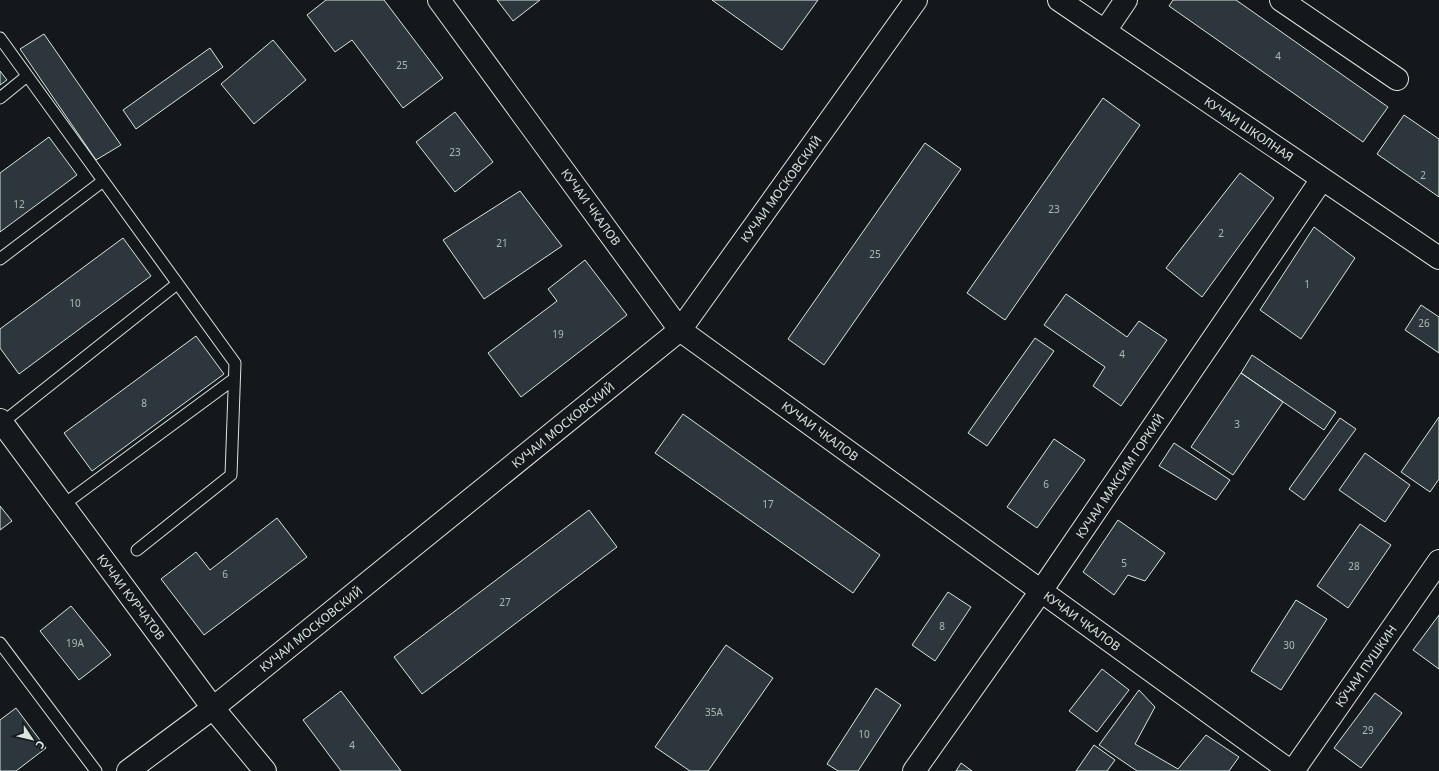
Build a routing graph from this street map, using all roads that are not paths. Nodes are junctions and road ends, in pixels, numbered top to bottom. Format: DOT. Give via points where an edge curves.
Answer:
graph roads {
  1 [pos="438,0"];
  2 [pos="916,0"];
  3 [pos="1059,0"];
  4 [pos="1126,0"];
  5 [pos="1281,0"];
  6 [pos="1105,31"];
  7 [pos="0,38"];
  8 [pos="27,76"];
  9 [pos="1397,79"];
  10 [pos="0,98"];
  11 [pos="1322,178"];
  12 [pos="103,181"];
  13 [pos="1439,258"];
  14 [pos="0,259"];
  15 [pos="178,284"];
  16 [pos="680,330"];
  17 [pos="234,379"];
  18 [pos="1,422"];
  19 [pos="63,505"];
  20 [pos="137,550"];
  21 [pos="1439,561"];
  22 [pos="1041,592"];
  23 [pos="0,643"];
  24 [pos="213,708"];
  25 [pos="96,771"];
  26 [pos="128,771"];
  27 [pos="265,771"];
  28 [pos="914,771"];
  29 [pos="1292,771"];
  1 -- 16 [label="street, КУЧАИ ЧКАЛОВ"];
  2 -- 16 [label="street, КУЧАИ МОСКОВСКИЙ"];
  3 -- 6 [label="street, КУЧАИ ШКОЛНАЯ"];
  4 -- 6 [label="street"];
  5 -- 9 [label="street"];
  6 -- 11 [label="street, КУЧАИ ШКОЛНАЯ"];
  7 -- 8 [label="lane"];
  8 -- 10 [label="lane"];
  8 -- 12 [label="lane"];
  11 -- 13 [label="street, КУЧАИ ШКОЛНАЯ"];
  11 -- 22 [label="street, КУЧАИ МАКСИМ ГОРКИЙ"];
  12 -- 14 [label="lane"];
  12 -- 15 [label="lane"];
  15 -- 17 [label="lane" via="235,363"];
  15 -- 18 [label="lane"];
  16 -- 22 [label="street, КУЧАИ ЧКАЛОВ"];
  16 -- 24 [label="street, КУЧАИ МОСКОВСКИЙ"];
  17 -- 19 [label="lane"];
  17 -- 20 [label="lane" via="231,475"];
  18 -- 19 [label="street, КУЧАИ КУРЧАТОВ"];
  19 -- 24 [label="street, КУЧАИ КУРЧАТОВ"];
  21 -- 29 [label="street, КӮЧАИ ПУШКИН"];
  22 -- 28 [label="street, КУЧАИ МАКСИМ ГОРКИЙ"];
  22 -- 29 [label="street, КУЧАИ ЧКАЛОВ"];
  23 -- 25 [label="lane"];
  24 -- 26 [label="street, КУЧАИ МОСКОВСКИЙ"];
  24 -- 27 [label="street, КУЧАИ КУРЧАТОВ"];
}
